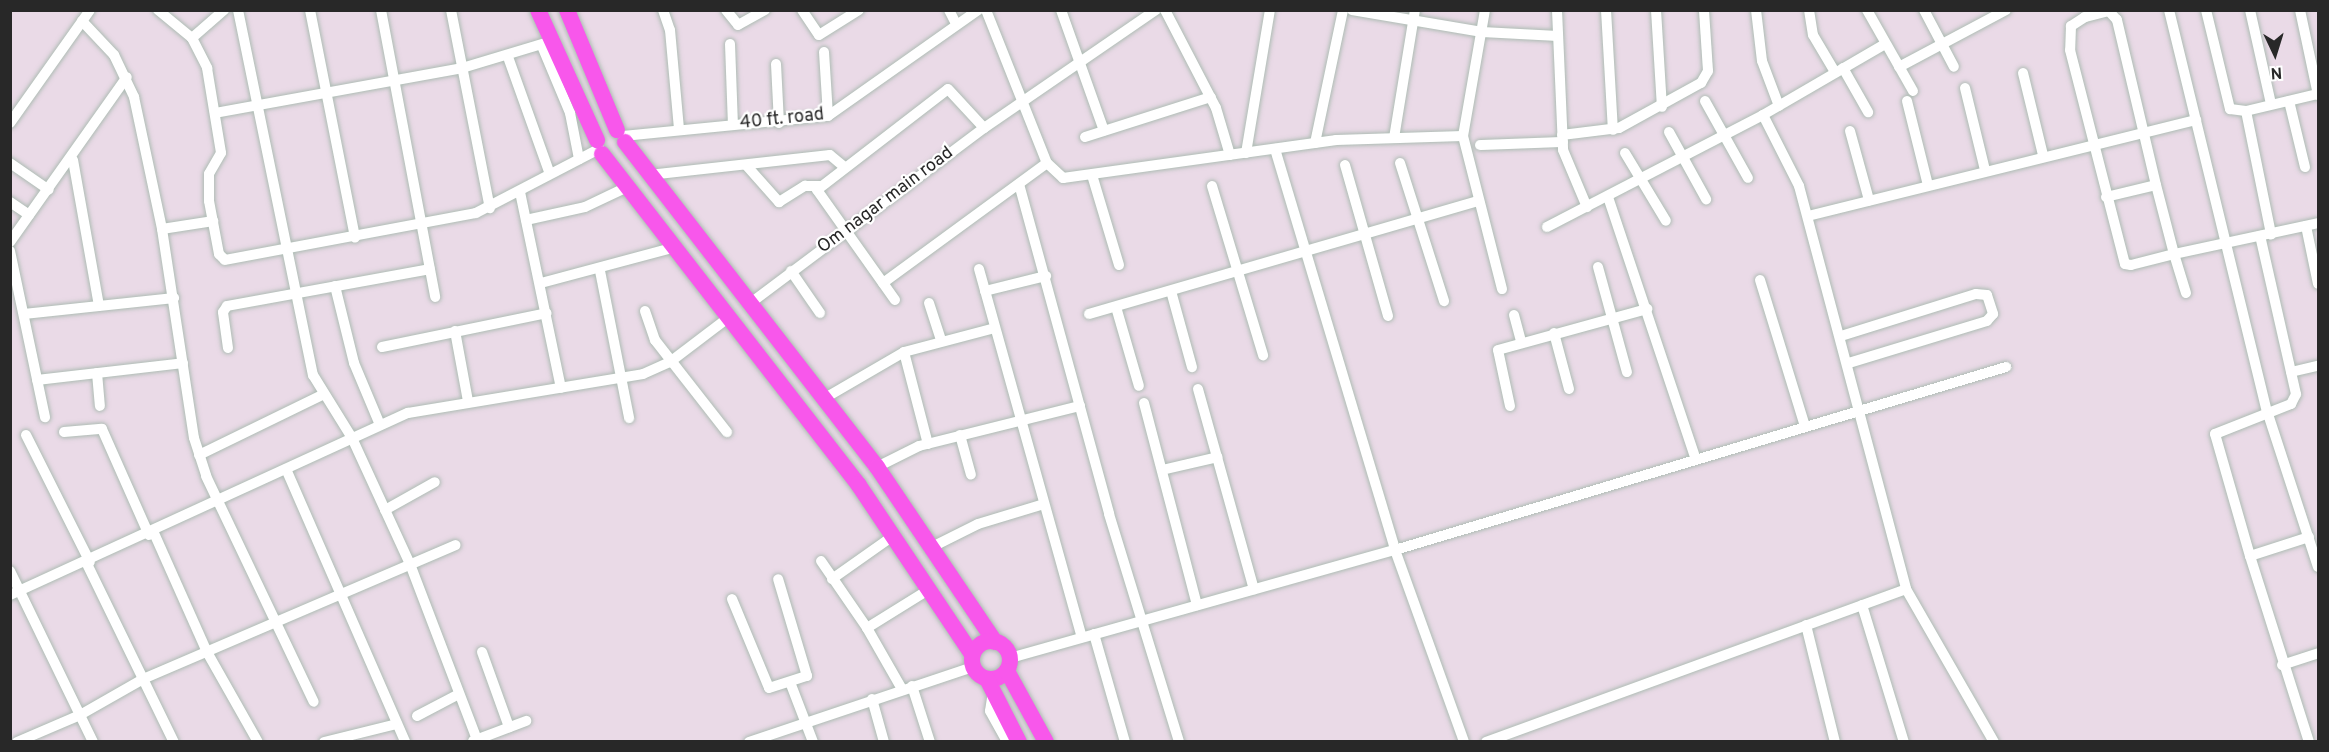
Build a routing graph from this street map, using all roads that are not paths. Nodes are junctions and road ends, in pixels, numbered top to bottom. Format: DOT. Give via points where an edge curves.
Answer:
graph roads {
  1 [pos="90,10"];
  2 [pos="158,10"];
  3 [pos="224,10"];
  4 [pos="238,10"];
  5 [pos="310,10"];
  6 [pos="381,10"];
  7 [pos="451,10"];
  8 [pos="538,10"];
  9 [pos="567,10"];
  10 [pos="663,10"];
  11 [pos="726,10"];
  12 [pos="765,10"];
  13 [pos="802,10"];
  14 [pos="859,10"];
  15 [pos="948,10"];
  16 [pos="978,10"];
  17 [pos="986,10"];
  18 [pos="1061,10"];
  19 [pos="1156,10"];
  20 [pos="1165,10"];
  21 [pos="1270,10"];
  22 [pos="1343,10"];
  23 [pos="1352,10"];
  24 [pos="1485,10"];
  25 [pos="1557,10"];
  26 [pos="1606,10"];
  27 [pos="1656,10"];
  28 [pos="1704,10"];
  29 [pos="1756,10"];
  30 [pos="1809,10"];
  31 [pos="1867,10"];
  32 [pos="1924,10"];
  33 [pos="2006,10"];
  34 [pos="2169,10"];
  35 [pos="2206,10"];
  36 [pos="2250,10"];
  37 [pos="2300,10"];
  38 [pos="2083,14"];
  39 [pos="1414,16"];
  40 [pos="82,21"];
  41 [pos="956,24"];
  42 [pos="1482,32"];
  43 [pos="1558,36"];
  44 [pos="192,38"];
  45 [pos="547,43"];
  46 [pos="730,44"];
  47 [pos="1885,44"];
  48 [pos="1942,45"];
  49 [pos="824,52"];
  50 [pos="508,57"];
  51 [pos="777,64"];
  52 [pos="1079,66"];
  53 [pos="1899,67"];
  54 [pos="1954,68"];
  55 [pos="462,69"];
  56 [pos="1839,70"];
  57 [pos="2023,73"];
  58 [pos="127,77"];
  59 [pos="393,82"];
  60 [pos="1965,88"];
  61 [pos="1913,91"];
  62 [pos="327,95"];
  63 [pos="2318,95"];
  64 [pos="1211,97"];
  65 [pos="1705,101"];
  66 [pos="1907,101"];
  67 [pos="2289,101"];
  68 [pos="1023,103"];
  69 [pos="2271,104"];
  70 [pos="1779,106"];
  71 [pos="258,107"];
  72 [pos="1662,107"];
  73 [pos="2246,111"];
  74 [pos="1868,112"];
  75 [pos="215,113"];
  76 [pos="13,115"];
  77 [pos="1763,115"];
  78 [pos="828,116"];
  79 [pos="2196,120"];
  80 [pos="779,123"];
  81 [pos="733,125"];
  82 [pos="984,128"];
  83 [pos="679,129"];
  84 [pos="1613,130"];
  85 [pos="1104,131"];
  86 [pos="1850,131"];
  87 [pos="2144,131"];
  88 [pos="1669,132"];
  89 [pos="622,136"];
  90 [pos="1463,136"];
  91 [pos="1725,136"];
  92 [pos="1084,137"];
  93 [pos="1394,138"];
  94 [pos="1562,139"];
  95 [pos="2094,142"];
  96 [pos="1315,143"];
  97 [pos="1480,145"];
  98 [pos="599,148"];
  99 [pos="1275,149"];
  100 [pos="1245,153"];
  101 [pos="1625,153"];
  102 [pos="1230,155"];
  103 [pos="2043,155"];
  104 [pos="1683,158"];
  105 [pos="73,159"];
  106 [pos="579,159"];
  107 [pos="10,163"];
  108 [pos="1047,163"];
  109 [pos="1400,163"];
  110 [pos="746,165"];
  111 [pos="1345,165"];
  112 [pos="843,166"];
  113 [pos="2304,166"];
  114 [pos="1985,170"];
  115 [pos="549,174"];
  116 [pos="649,175"];
  117 [pos="1092,175"];
  118 [pos="1748,178"];
  119 [pos="1642,180"];
  120 [pos="1019,184"];
  121 [pos="1928,185"];
  122 [pos="2156,185"];
  123 [pos="820,186"];
  124 [pos="1212,186"];
  125 [pos="625,188"];
  126 [pos="49,190"];
  127 [pos="520,192"];
  128 [pos="1608,197"];
  129 [pos="2106,197"];
  130 [pos="1706,199"];
  131 [pos="1869,200"];
  132 [pos="1477,201"];
  133 [pos="10,202"];
  134 [pos="1587,207"];
  135 [pos="490,208"];
  136 [pos="29,215"];
  137 [pos="1808,216"];
  138 [pos="1419,217"];
  139 [pos="526,220"];
  140 [pos="1666,220"];
  141 [pos="213,221"];
  142 [pos="2319,223"];
  143 [pos="421,224"];
  144 [pos="2306,226"];
  145 [pos="1547,228"];
  146 [pos="162,229"];
  147 [pos="844,231"];
  148 [pos="1363,234"];
  149 [pos="2265,235"];
  150 [pos="355,238"];
  151 [pos="10,242"];
  152 [pos="2227,243"];
  153 [pos="672,248"];
  154 [pos="287,249"];
  155 [pos="10,250"];
  156 [pos="1306,252"];
  157 [pos="2174,254"];
  158 [pos="1119,265"];
  159 [pos="1598,267"];
  160 [pos="430,269"];
  161 [pos="979,269"];
  162 [pos="600,270"];
  163 [pos="791,271"];
  164 [pos="1237,271"];
  165 [pos="1046,276"];
  166 [pos="1760,280"];
  167 [pos="541,283"];
  168 [pos="883,283"];
  169 [pos="2319,284"];
  170 [pos="335,286"];
  171 [pos="1502,289"];
  172 [pos="985,291"];
  173 [pos="1171,291"];
  174 [pos="294,293"];
  175 [pos="2186,293"];
  176 [pos="435,297"];
  177 [pos="174,298"];
  178 [pos="895,300"];
  179 [pos="1444,301"];
  180 [pos="752,302"];
  181 [pos="929,303"];
  182 [pos="99,306"];
  183 [pos="1116,307"];
  184 [pos="1647,309"];
  185 [pos="645,310"];
  186 [pos="547,313"];
  187 [pos="820,313"];
  188 [pos="24,314"];
  189 [pos="1089,314"];
  190 [pos="1514,315"];
  191 [pos="1388,316"];
  192 [pos="728,318"];
  193 [pos="1612,318"];
  194 [pos="995,328"];
  195 [pos="455,331"];
  196 [pos="1554,333"];
  197 [pos="1841,336"];
  198 [pos="941,340"];
  199 [pos="1521,342"];
  200 [pos="382,347"];
  201 [pos="228,348"];
  202 [pos="904,352"];
  203 [pos="1263,355"];
  204 [pos="183,363"];
  205 [pos="670,363"];
  206 [pos="1849,363"];
  207 [pos="2319,366"];
  208 [pos="1192,367"];
  209 [pos="2006,367"];
  210 [pos="1627,372"];
  211 [pos="2291,372"];
  212 [pos="97,373"];
  213 [pos="37,380"];
  214 [pos="622,380"];
  215 [pos="1139,386"];
  216 [pos="561,388"];
  217 [pos="1198,389"];
  218 [pos="1569,389"];
  219 [pos="322,395"];
  220 [pos="825,398"];
  221 [pos="468,401"];
  222 [pos="1144,403"];
  223 [pos="100,406"];
  224 [pos="1080,406"];
  225 [pos="1510,406"];
  226 [pos="1862,410"];
  227 [pos="2267,411"];
  228 [pos="45,417"];
  229 [pos="629,418"];
  230 [pos="1021,422"];
  231 [pos="380,425"];
  232 [pos="1805,426"];
  233 [pos="63,432"];
  234 [pos="727,432"];
  235 [pos="26,435"];
  236 [pos="960,435"];
  237 [pos="352,438"];
  238 [pos="928,444"];
  239 [pos="199,455"];
  240 [pos="1218,458"];
  241 [pos="1696,460"];
  242 [pos="877,467"];
  243 [pos="286,469"];
  244 [pos="1162,470"];
  245 [pos="971,475"];
  246 [pos="435,482"];
  247 [pos="215,501"];
  248 [pos="1044,504"];
  249 [pos="385,510"];
  250 [pos="151,534"];
  251 [pos="893,536"];
  252 [pos="2309,537"];
  253 [pos="455,545"];
  254 [pos="932,547"];
  255 [pos="1395,550"];
  256 [pos="2250,556"];
  257 [pos="821,561"];
  258 [pos="88,563"];
  259 [pos="410,564"];
  260 [pos="2319,567"];
  261 [pos="10,572"];
  262 [pos="778,579"];
  263 [pos="832,579"];
  264 [pos="1254,589"];
  265 [pos="1905,589"];
  266 [pos="928,590"];
  267 [pos="343,592"];
  268 [pos="15,593"];
  269 [pos="732,599"];
  270 [pos="1197,605"];
  271 [pos="1862,605"];
  272 [pos="278,621"];
  273 [pos="1140,621"];
  274 [pos="1806,626"];
  275 [pos="867,628"];
  276 [pos="1095,634"];
  277 [pos="1082,637"];
  278 [pos="995,642"];
  279 [pos="207,652"];
  280 [pos="482,652"];
  281 [pos="2319,653"];
  282 [pos="973,660"];
  283 [pos="1008,664"];
  284 [pos="2282,664"];
  285 [pos="143,679"];
  286 [pos="790,682"];
  287 [pos="990,686"];
  288 [pos="907,688"];
  289 [pos="457,695"];
  290 [pos="872,699"];
  291 [pos="314,702"];
  292 [pos="81,715"];
  293 [pos="417,716"];
  294 [pos="805,721"];
  295 [pos="526,722"];
  296 [pos="397,724"];
  297 [pos="509,727"];
  298 [pos="10,735"];
  299 [pos="15,741"];
  300 [pos="93,741"];
  301 [pos="174,741"];
  302 [pos="258,741"];
  303 [pos="324,741"];
  304 [pos="405,741"];
  305 [pos="476,741"];
  306 [pos="749,741"];
  307 [pos="813,741"];
  308 [pos="884,741"];
  309 [pos="930,741"];
  310 [pos="1006,741"];
  311 [pos="1019,741"];
  312 [pos="1046,741"];
  313 [pos="1125,741"];
  314 [pos="1179,741"];
  315 [pos="1464,741"];
  316 [pos="1486,741"];
  317 [pos="1835,741"];
  318 [pos="1904,741"];
  319 [pos="1994,741"];
  320 [pos="2309,741"];
  1 -- 40 [label="street"];
  2 -- 44 [label="street"];
  3 -- 44 [label="street"];
  4 -- 71 [label="street"];
  5 -- 62 [label="street"];
  6 -- 59 [label="street"];
  7 -- 55 [label="street"];
  8 -- 45 [label="highway"];
  9 -- 89 [label="highway"];
  10 -- 83 [label="street"];
  11 -- 12 [label="street" via="738,25"];
  13 -- 14 [label="street" via="819,35"];
  15 -- 41 [label="street"];
  16 -- 41 [label="street, 40 ft. road"];
  17 -- 68 [label="street"];
  18 -- 52 [label="street"];
  19 -- 52 [label="street"];
  20 -- 64 [label="street"];
  21 -- 100 [label="street"];
  22 -- 96 [label="street"];
  23 -- 39 [label="street"];
  24 -- 42 [label="street"];
  25 -- 43 [label="street"];
  26 -- 84 [label="street"];
  27 -- 72 [label="street"];
  28 -- 72 [label="street" via="1707,76"];
  29 -- 70 [label="street" via="1762,61"];
  30 -- 56 [label="street" via="1813,35"];
  31 -- 47 [label="street"];
  32 -- 48 [label="street"];
  33 -- 48 [label="street"];
  34 -- 79 [label="street"];
  35 -- 73 [label="street" via="2226,103"];
  36 -- 69 [label="street"];
  37 -- 63 [label="street"];
  38 -- 87 [label="street" via="2109,11 2117,20"];
  38 -- 95 [label="street" via="2071,26 2069,41"];
  39 -- 42 [label="street"];
  39 -- 93 [label="street"];
  40 -- 58 [label="street"];
  40 -- 76 [label="street"];
  41 -- 78 [label="street, 40 ft. road"];
  42 -- 43 [label="street"];
  42 -- 90 [label="street"];
  43 -- 94 [label="street"];
  44 -- 75 [label="street" via="204,57"];
  45 -- 50 [label="street"];
  45 -- 98 [label="highway"];
  45 -- 106 [label="street" via="570,113"];
  46 -- 81 [label="street"];
  47 -- 53 [label="street"];
  47 -- 56 [label="street"];
  48 -- 53 [label="street"];
  48 -- 54 [label="street"];
  49 -- 78 [label="street"];
  50 -- 55 [label="street"];
  50 -- 115 [label="street"];
  51 -- 80 [label="street"];
  52 -- 68 [label="street"];
  52 -- 85 [label="street"];
  53 -- 61 [label="street"];
  55 -- 59 [label="street"];
  55 -- 135 [label="street"];
  56 -- 70 [label="street"];
  56 -- 74 [label="street"];
  57 -- 103 [label="street"];
  58 -- 105 [label="street"];
  58 -- 146 [label="street"];
  59 -- 62 [label="street"];
  59 -- 143 [label="street"];
  60 -- 114 [label="street"];
  62 -- 71 [label="street"];
  62 -- 150 [label="street"];
  63 -- 67 [label="street"];
  64 -- 85 [label="street"];
  64 -- 102 [label="street"];
  65 -- 91 [label="street"];
  66 -- 121 [label="street"];
  67 -- 69 [label="street"];
  67 -- 113 [label="street"];
  68 -- 82 [label="street, Om nagar main road"];
  68 -- 108 [label="street"];
  69 -- 73 [label="street"];
  70 -- 77 [label="street"];
  71 -- 75 [label="street"];
  71 -- 154 [label="street"];
  72 -- 84 [label="street"];
  73 -- 149 [label="street"];
  75 -- 141 [label="street" via="220,153 209,174"];
  77 -- 91 [label="street"];
  77 -- 137 [label="street" via="1787,157"];
  78 -- 80 [label="street, 40 ft. road"];
  79 -- 87 [label="street"];
  79 -- 152 [label="street"];
  80 -- 81 [label="street, 40 ft. road"];
  81 -- 83 [label="street, 40 ft. road"];
  82 -- 112 [label="street" via="948,89"];
  82 -- 147 [label="street, Om nagar main road"];
  83 -- 89 [label="street, 40 ft. road"];
  84 -- 94 [label="street"];
  85 -- 92 [label="street"];
  86 -- 131 [label="street"];
  87 -- 95 [label="street"];
  87 -- 122 [label="street"];
  88 -- 104 [label="street"];
  89 -- 98 [label="highway" via="607,129"];
  89 -- 98 [label="highway" via="618,155"];
  89 -- 116 [label="highway"];
  90 -- 93 [label="street"];
  90 -- 132 [label="street"];
  91 -- 104 [label="street"];
  91 -- 118 [label="street"];
  93 -- 96 [label="street"];
  94 -- 97 [label="street"];
  94 -- 134 [label="street" via="1569,175"];
  95 -- 103 [label="street"];
  95 -- 129 [label="street"];
  96 -- 99 [label="street"];
  98 -- 106 [label="street"];
  98 -- 125 [label="highway"];
  99 -- 100 [label="street"];
  99 -- 156 [label="street"];
  100 -- 102 [label="street"];
  101 -- 119 [label="street"];
  102 -- 117 [label="street"];
  103 -- 114 [label="street"];
  104 -- 119 [label="street"];
  104 -- 130 [label="street"];
  105 -- 126 [label="street"];
  105 -- 182 [label="street"];
  106 -- 115 [label="street"];
  107 -- 126 [label="street"];
  108 -- 117 [label="street" via="1063,178"];
  108 -- 120 [label="street"];
  109 -- 138 [label="street"];
  110 -- 112 [label="street" via="830,156"];
  110 -- 116 [label="street"];
  110 -- 123 [label="street" via="779,202 805,186"];
  111 -- 148 [label="street"];
  112 -- 123 [label="street"];
  114 -- 121 [label="street"];
  115 -- 127 [label="street"];
  116 -- 180 [label="highway"];
  117 -- 158 [label="street"];
  119 -- 128 [label="street"];
  119 -- 140 [label="street"];
  120 -- 165 [label="street"];
  120 -- 168 [label="street"];
  121 -- 131 [label="street"];
  122 -- 129 [label="street"];
  122 -- 157 [label="street"];
  123 -- 147 [label="street" via="817,195"];
  124 -- 164 [label="street"];
  125 -- 139 [label="street" via="585,207"];
  125 -- 153 [label="highway"];
  126 -- 136 [label="street"];
  127 -- 135 [label="street"];
  127 -- 139 [label="street"];
  128 -- 134 [label="street"];
  128 -- 184 [label="street"];
  129 -- 157 [label="street" via="2124,264"];
  131 -- 137 [label="street"];
  132 -- 138 [label="street"];
  132 -- 171 [label="street"];
  133 -- 136 [label="street"];
  134 -- 145 [label="street"];
  135 -- 143 [label="street"];
  136 -- 151 [label="street"];
  137 -- 197 [label="street"];
  138 -- 148 [label="street"];
  138 -- 179 [label="street"];
  139 -- 167 [label="street"];
  141 -- 146 [label="street"];
  141 -- 154 [label="street" via="219,254 225,260"];
  142 -- 144 [label="street"];
  143 -- 150 [label="street"];
  143 -- 160 [label="street"];
  144 -- 149 [label="street"];
  144 -- 169 [label="street"];
  146 -- 177 [label="street"];
  147 -- 163 [label="street, Om nagar main road"];
  147 -- 168 [label="street"];
  148 -- 156 [label="street"];
  148 -- 191 [label="street"];
  149 -- 152 [label="street"];
  149 -- 211 [label="street"];
  150 -- 154 [label="street"];
  152 -- 157 [label="street"];
  152 -- 227 [label="street"];
  153 -- 162 [label="street"];
  153 -- 192 [label="highway"];
  154 -- 174 [label="street"];
  155 -- 188 [label="street"];
  156 -- 164 [label="street"];
  156 -- 255 [label="street"];
  157 -- 175 [label="street"];
  159 -- 193 [label="street"];
  160 -- 170 [label="street"];
  160 -- 176 [label="street"];
  161 -- 172 [label="street"];
  162 -- 167 [label="street"];
  162 -- 214 [label="street"];
  163 -- 180 [label="street, Om nagar main road"];
  163 -- 187 [label="street"];
  164 -- 173 [label="street"];
  164 -- 203 [label="street"];
  165 -- 172 [label="street"];
  165 -- 224 [label="street"];
  166 -- 232 [label="street"];
  167 -- 186 [label="street"];
  168 -- 178 [label="street"];
  170 -- 174 [label="street"];
  170 -- 231 [label="street" via="354,363"];
  172 -- 194 [label="street"];
  173 -- 183 [label="street"];
  173 -- 208 [label="street"];
  174 -- 201 [label="street" via="224,308"];
  174 -- 219 [label="street"];
  177 -- 182 [label="street"];
  177 -- 204 [label="street"];
  180 -- 220 [label="highway"];
  181 -- 198 [label="street"];
  182 -- 188 [label="street"];
  183 -- 189 [label="street"];
  183 -- 215 [label="street"];
  184 -- 193 [label="street"];
  184 -- 241 [label="street"];
  185 -- 205 [label="street" via="655,340"];
  186 -- 195 [label="street"];
  186 -- 216 [label="street"];
  188 -- 213 [label="street"];
  190 -- 199 [label="street"];
  192 -- 205 [label="street"];
  192 -- 251 [label="highway"];
  193 -- 196 [label="street"];
  193 -- 210 [label="street"];
  194 -- 198 [label="street"];
  194 -- 230 [label="street"];
  195 -- 200 [label="street"];
  195 -- 221 [label="street"];
  196 -- 199 [label="street"];
  196 -- 218 [label="street"];
  197 -- 206 [label="street"];
  197 -- 206 [label="street" via="1976,294 1987,295 1993,314 1987,321"];
  198 -- 202 [label="street"];
  199 -- 225 [label="street" via="1498,350 1496,357"];
  202 -- 220 [label="street"];
  202 -- 238 [label="street"];
  204 -- 212 [label="street"];
  204 -- 239 [label="street"];
  205 -- 214 [label="street"];
  205 -- 234 [label="street"];
  206 -- 226 [label="street"];
  207 -- 211 [label="street"];
  209 -- 226 [label="street"];
  211 -- 227 [label="street" via="2295,401"];
  212 -- 213 [label="street"];
  212 -- 223 [label="street"];
  213 -- 228 [label="street"];
  214 -- 216 [label="street"];
  214 -- 229 [label="street"];
  216 -- 221 [label="street"];
  217 -- 240 [label="street"];
  219 -- 237 [label="street"];
  219 -- 239 [label="street"];
  220 -- 242 [label="highway"];
  221 -- 231 [label="street"];
  222 -- 244 [label="street"];
  224 -- 230 [label="street"];
  224 -- 273 [label="street"];
  226 -- 232 [label="street"];
  226 -- 265 [label="street"];
  227 -- 252 [label="street"];
  227 -- 256 [label="street" via="2215,434"];
  230 -- 236 [label="street"];
  230 -- 248 [label="street"];
  231 -- 237 [label="street"];
  232 -- 241 [label="street"];
  233 -- 250 [label="street" via="102,429"];
  235 -- 258 [label="street"];
  236 -- 238 [label="street"];
  236 -- 245 [label="street"];
  237 -- 243 [label="street"];
  237 -- 249 [label="street"];
  238 -- 242 [label="street"];
  239 -- 247 [label="street"];
  240 -- 244 [label="street"];
  240 -- 264 [label="street"];
  241 -- 255 [label="street"];
  242 -- 254 [label="highway"];
  243 -- 247 [label="street"];
  243 -- 267 [label="street"];
  244 -- 270 [label="street"];
  246 -- 249 [label="street"];
  247 -- 250 [label="street"];
  247 -- 272 [label="street"];
  248 -- 254 [label="street" via="978,524"];
  248 -- 277 [label="street"];
  249 -- 259 [label="street"];
  250 -- 258 [label="street"];
  250 -- 279 [label="street"];
  251 -- 263 [label="street"];
  251 -- 266 [label="highway"];
  252 -- 256 [label="street"];
  252 -- 260 [label="street"];
  253 -- 259 [label="street"];
  254 -- 278 [label="highway"];
  255 -- 264 [label="street"];
  255 -- 315 [label="street"];
  256 -- 284 [label="street"];
  257 -- 263 [label="street"];
  258 -- 268 [label="street"];
  258 -- 285 [label="street"];
  259 -- 267 [label="street"];
  259 -- 289 [label="street" via="456,676"];
  261 -- 268 [label="street"];
  262 -- 286 [label="street" via="808,669 807,676"];
  263 -- 275 [label="street"];
  264 -- 270 [label="street"];
  265 -- 271 [label="street"];
  265 -- 319 [label="street"];
  266 -- 275 [label="street"];
  266 -- 282 [label="highway"];
  267 -- 272 [label="street"];
  267 -- 296 [label="street"];
  268 -- 292 [label="street"];
  269 -- 286 [label="street" via="766,685"];
  270 -- 273 [label="street"];
  271 -- 274 [label="street"];
  271 -- 318 [label="street"];
  272 -- 279 [label="street"];
  272 -- 291 [label="street"];
  273 -- 276 [label="street"];
  273 -- 314 [label="street"];
  274 -- 316 [label="street"];
  274 -- 317 [label="street"];
  275 -- 288 [label="street"];
  276 -- 277 [label="street"];
  276 -- 313 [label="street"];
  277 -- 283 [label="street"];
  278 -- 282 [label="highway" via="979,644"];
  278 -- 283 [label="highway"];
  279 -- 285 [label="street"];
  279 -- 302 [label="street"];
  280 -- 297 [label="street"];
  281 -- 284 [label="street"];
  282 -- 287 [label="highway"];
  282 -- 288 [label="street"];
  283 -- 287 [label="highway"];
  283 -- 312 [label="highway"];
  284 -- 320 [label="street"];
  285 -- 292 [label="street"];
  285 -- 301 [label="street"];
  286 -- 294 [label="street"];
  287 -- 310 [label="street" via="990,711"];
  287 -- 311 [label="highway"];
  288 -- 290 [label="street"];
  288 -- 309 [label="street"];
  289 -- 293 [label="street"];
  289 -- 305 [label="street"];
  290 -- 294 [label="street"];
  290 -- 308 [label="street"];
  292 -- 299 [label="street"];
  292 -- 300 [label="street"];
  294 -- 306 [label="street"];
  294 -- 307 [label="street"];
  295 -- 297 [label="street"];
  296 -- 303 [label="street"];
  296 -- 304 [label="street"];
  297 -- 305 [label="street"];
  298 -- 299 [label="street"];
}
